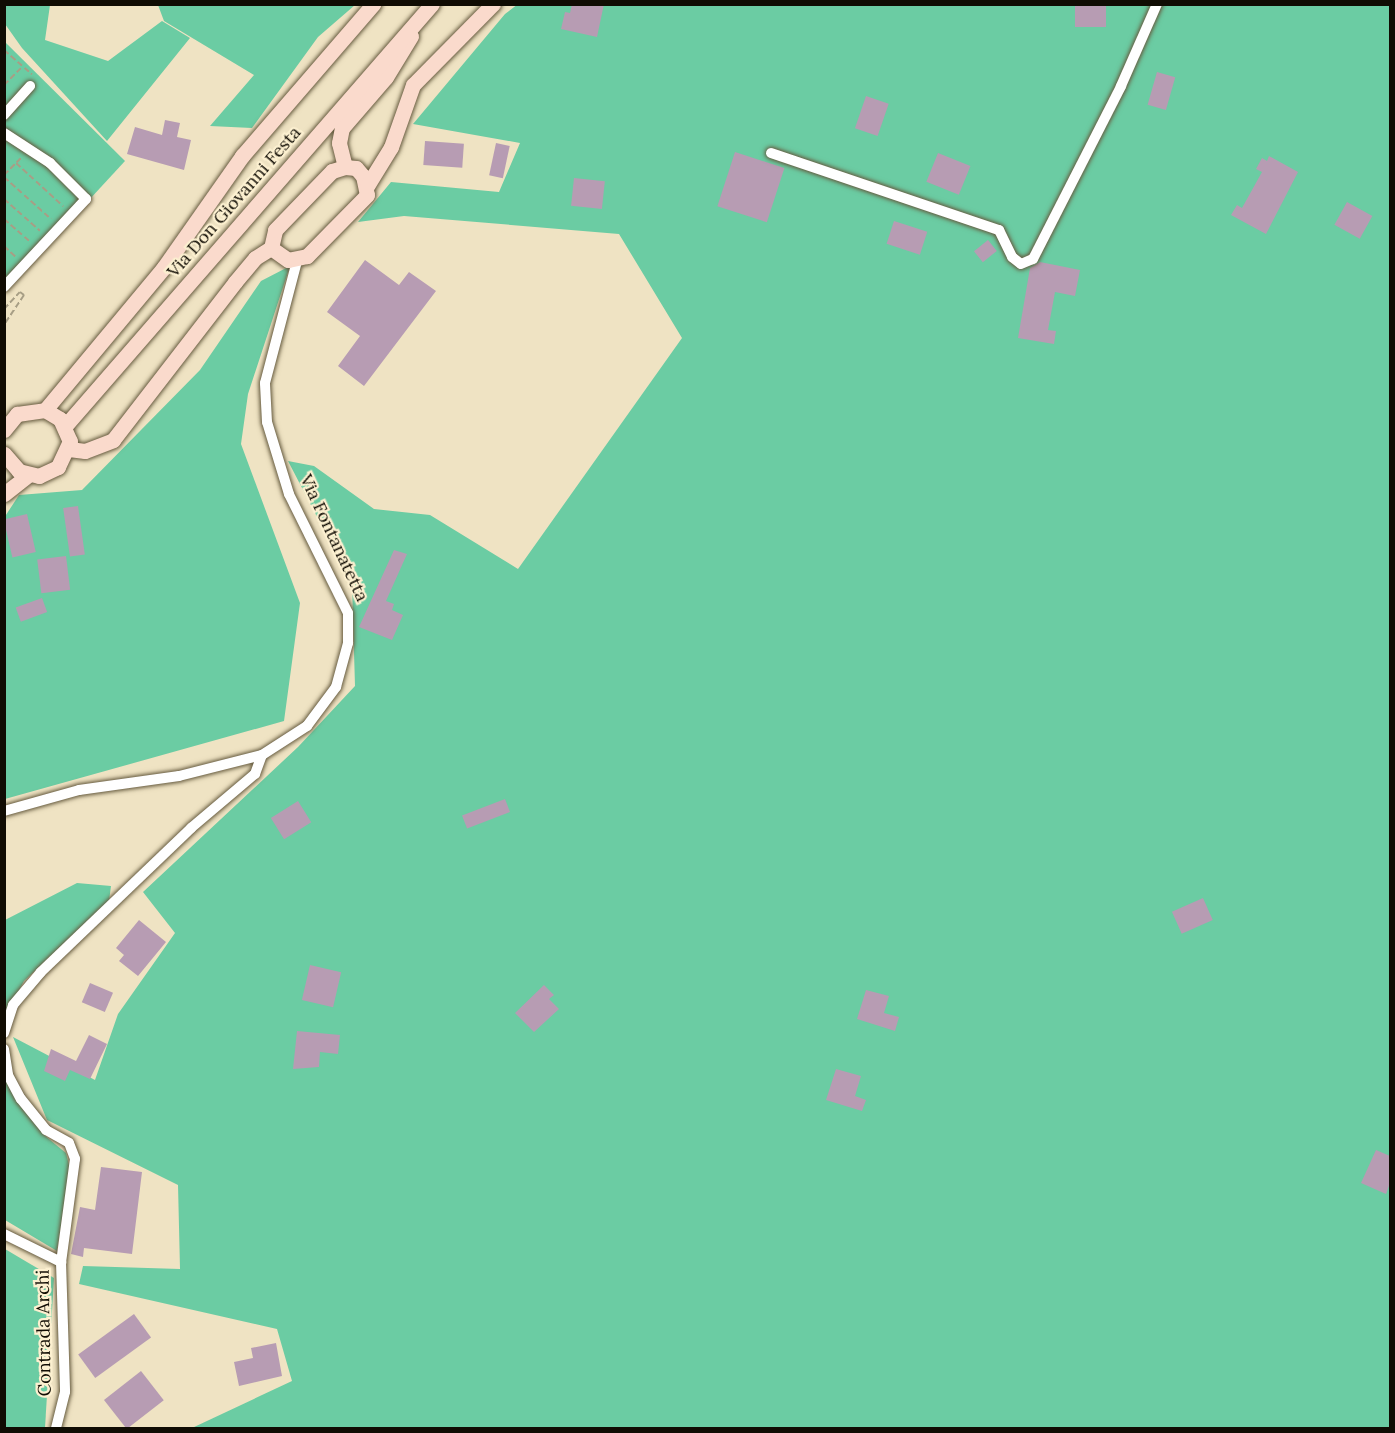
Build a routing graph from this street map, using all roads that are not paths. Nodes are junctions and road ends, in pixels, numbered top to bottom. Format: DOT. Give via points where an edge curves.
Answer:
graph roads {
  1 [pos="373,4"];
  2 [pos="1157,4"];
  3 [pos="493,5"];
  4 [pos="428,9"];
  5 [pos="34,82"];
  6 [pos="4,115"];
  7 [pos="4,133"];
  8 [pos="771,153"];
  9 [pos="345,167"];
  10 [pos="367,186"];
  11 [pos="272,248"];
  12 [pos="297,261"];
  13 [pos="4,287"];
  14 [pos="45,410"];
  15 [pos="6,422"];
  16 [pos="66,426"];
  17 [pos="69,449"];
  18 [pos="5,457"];
  19 [pos="28,475"];
  20 [pos="4,495"];
  21 [pos="262,754"];
  22 [pos="4,811"];
  23 [pos="4,1033"];
  24 [pos="4,1049"];
  25 [pos="4,1234"];
  26 [pos="61,1262"];
  27 [pos="56,1428"];
  1 -- 14 [label="main road, Via Don Giovanni Festa" via="242,156 164,267"];
  2 -- 8 [label="street" via="1121,86 1033,259 1022,264 1012,257 999,230"];
  3 -- 10 [label="main road" via="413,85 391,147"];
  4 -- 9 [label="main road" via="386,77 342,128 339,143"];
  4 -- 16 [label="main road, Via Don Giovanni Festa"];
  5 -- 6 [label="street"];
  7 -- 13 [label="street" via="50,163 86,199"];
  9 -- 10 [label="main road" via="356,168"];
  9 -- 11 [label="main road" via="332,171 275,230"];
  10 -- 12 [label="main road" via="367,195 307,256"];
  11 -- 12 [label="main road" via="288,260"];
  11 -- 17 [label="main road" via="255,258 235,282 113,440 85,451"];
  12 -- 21 [label="street, Via Fontanatetta" via="265,383 267,422 289,494 348,613 348,643 336,687 307,726"];
  14 -- 15 [label="main road" via="26,410"];
  14 -- 16 [label="main road"];
  16 -- 17 [label="main road"];
  17 -- 19 [label="main road" via="65,459 49,473"];
  18 -- 19 [label="main road"];
  19 -- 20 [label="main road"];
  21 -- 22 [label="street, Via Fontanatetta" via="179,776 80,790"];
  21 -- 23 [label="street" via="255,774 191,828 41,972 13,1005"];
  24 -- 26 [label="street" via="8,1075 21,1099 46,1130 69,1143 75,1159"];
  25 -- 26 [label="street, Contrada Archi"];
  26 -- 27 [label="street, Contrada Archi" via="65,1392"];
}
